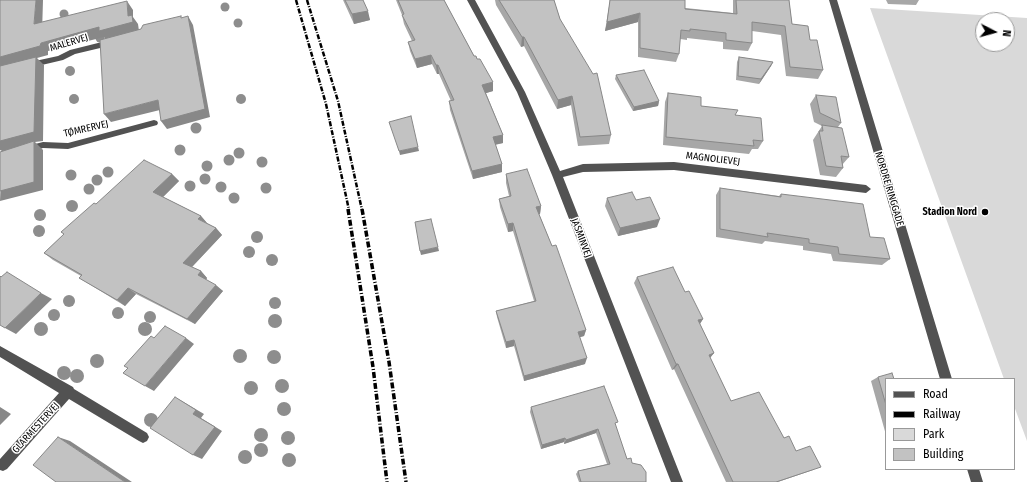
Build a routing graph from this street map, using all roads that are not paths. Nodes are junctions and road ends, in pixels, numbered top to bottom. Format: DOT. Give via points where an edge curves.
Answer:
graph roads {
  1 [pos="471,0"];
  2 [pos="833,0"];
  3 [pos="123,39"];
  4 [pos="23,67"];
  5 [pos="154,123"];
  6 [pos="0,157"];
  7 [pos="557,175"];
  8 [pos="866,189"];
  9 [pos="0,351"];
  10 [pos="946,378"];
  11 [pos="70,391"];
  12 [pos="143,436"];
  13 [pos="3,465"];
  14 [pos="973,470"];
  15 [pos="677,482"];
  16 [pos="977,482"];
  1 -- 7 [label="street, JASMINVEJ" via="521,92"];
  2 -- 10 [label="street, NORDRE RINGGADE"];
  3 -- 4 [label="street, MALERVEJ"];
  5 -- 6 [label="street, TØMRERVEJ" via="68,146 43,146"];
  7 -- 8 [label="street, MAGNOLIEVEJ" via="583,168 674,166"];
  7 -- 15 [label="street, JASMINVEJ"];
  9 -- 11 [label="street"];
  11 -- 12 [label="street"];
  11 -- 13 [label="street, GLARMESTERVEJ"];
  14 -- 16 [label="street"];
}
